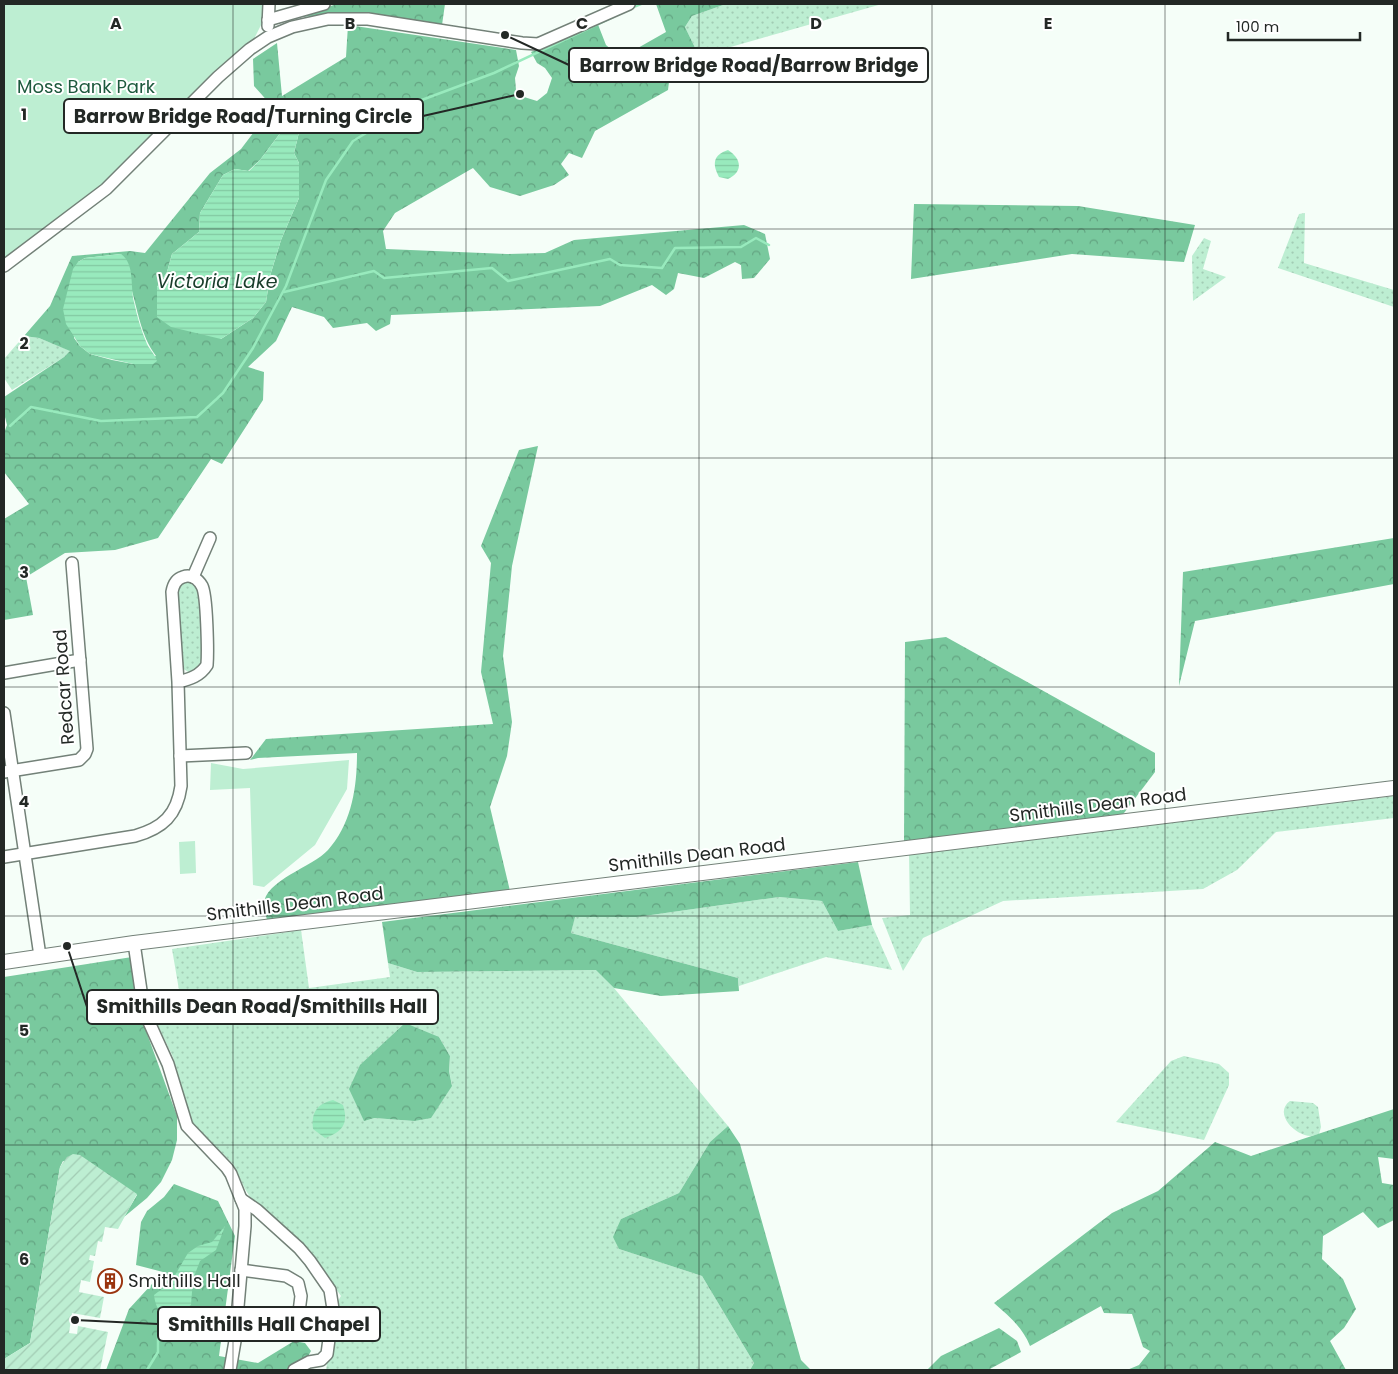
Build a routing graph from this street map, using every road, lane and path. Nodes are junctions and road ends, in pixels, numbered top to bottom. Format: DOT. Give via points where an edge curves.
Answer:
graph roads {
  1 [pos="269,4"];
  2 [pos="324,4"];
  3 [pos="629,4"];
  4 [pos="268,20"];
  5 [pos="268,38"];
  6 [pos="4,266"];
  7 [pos="210,538"];
  8 [pos="72,563"];
  9 [pos="193,577"];
  10 [pos="80,660"];
  11 [pos="4,673"];
  12 [pos="178,682"];
  13 [pos="4,713"];
  14 [pos="246,753"];
  15 [pos="180,756"];
  16 [pos="8,771"];
  17 [pos="1394,788"];
  18 [pos="26,854"];
  19 [pos="4,857"];
  20 [pos="134,943"];
  21 [pos="40,956"];
  22 [pos="4,962"];
  23 [pos="241,1199"];
  24 [pos="241,1270"];
  25 [pos="296,1336"];
  26 [pos="235,1341"];
  27 [pos="230,1370"];
  28 [pos="238,1370"];
  29 [pos="294,1370"];
  1 -- 4 [label="street"];
  2 -- 4 [label="street"];
  3 -- 5 [label="street" via="538,44 347,18 310,23"];
  4 -- 5 [label="street"];
  5 -- 6 [label="street" via="218,76 106,188"];
  7 -- 9 [label="street"];
  8 -- 10 [label="street, Redcar Road"];
  9 -- 12 [label="street" via="179,579 172,592"];
  9 -- 12 [label="street" via="204,593 207,665 197,676"];
  10 -- 11 [label="street"];
  10 -- 16 [label="street, Redcar Road" via="85,754 78,760"];
  12 -- 15 [label="street"];
  13 -- 16 [label="street"];
  14 -- 15 [label="street"];
  15 -- 18 [label="street" via="179,799 172,812 151,832"];
  16 -- 18 [label="street"];
  17 -- 20 [label="street, Smithills Dean Road"];
  18 -- 19 [label="street"];
  18 -- 21 [label="street"];
  20 -- 21 [label="street, Smithills Dean Road"];
  20 -- 23 [label="street" via="144,1010 168,1064 187,1126 227,1168"];
  21 -- 22 [label="street, Smithills Dean Road"];
  23 -- 24 [label="street" via="246,1215"];
  23 -- 29 [label="street" via="299,1248 327,1284 332,1296 327,1354 321,1363 310,1362"];
  24 -- 25 [label="street" via="286,1276 298,1283 301,1296"];
  24 -- 26 [label="street"];
  26 -- 27 [label="street"];
  26 -- 28 [label="street"];
}
